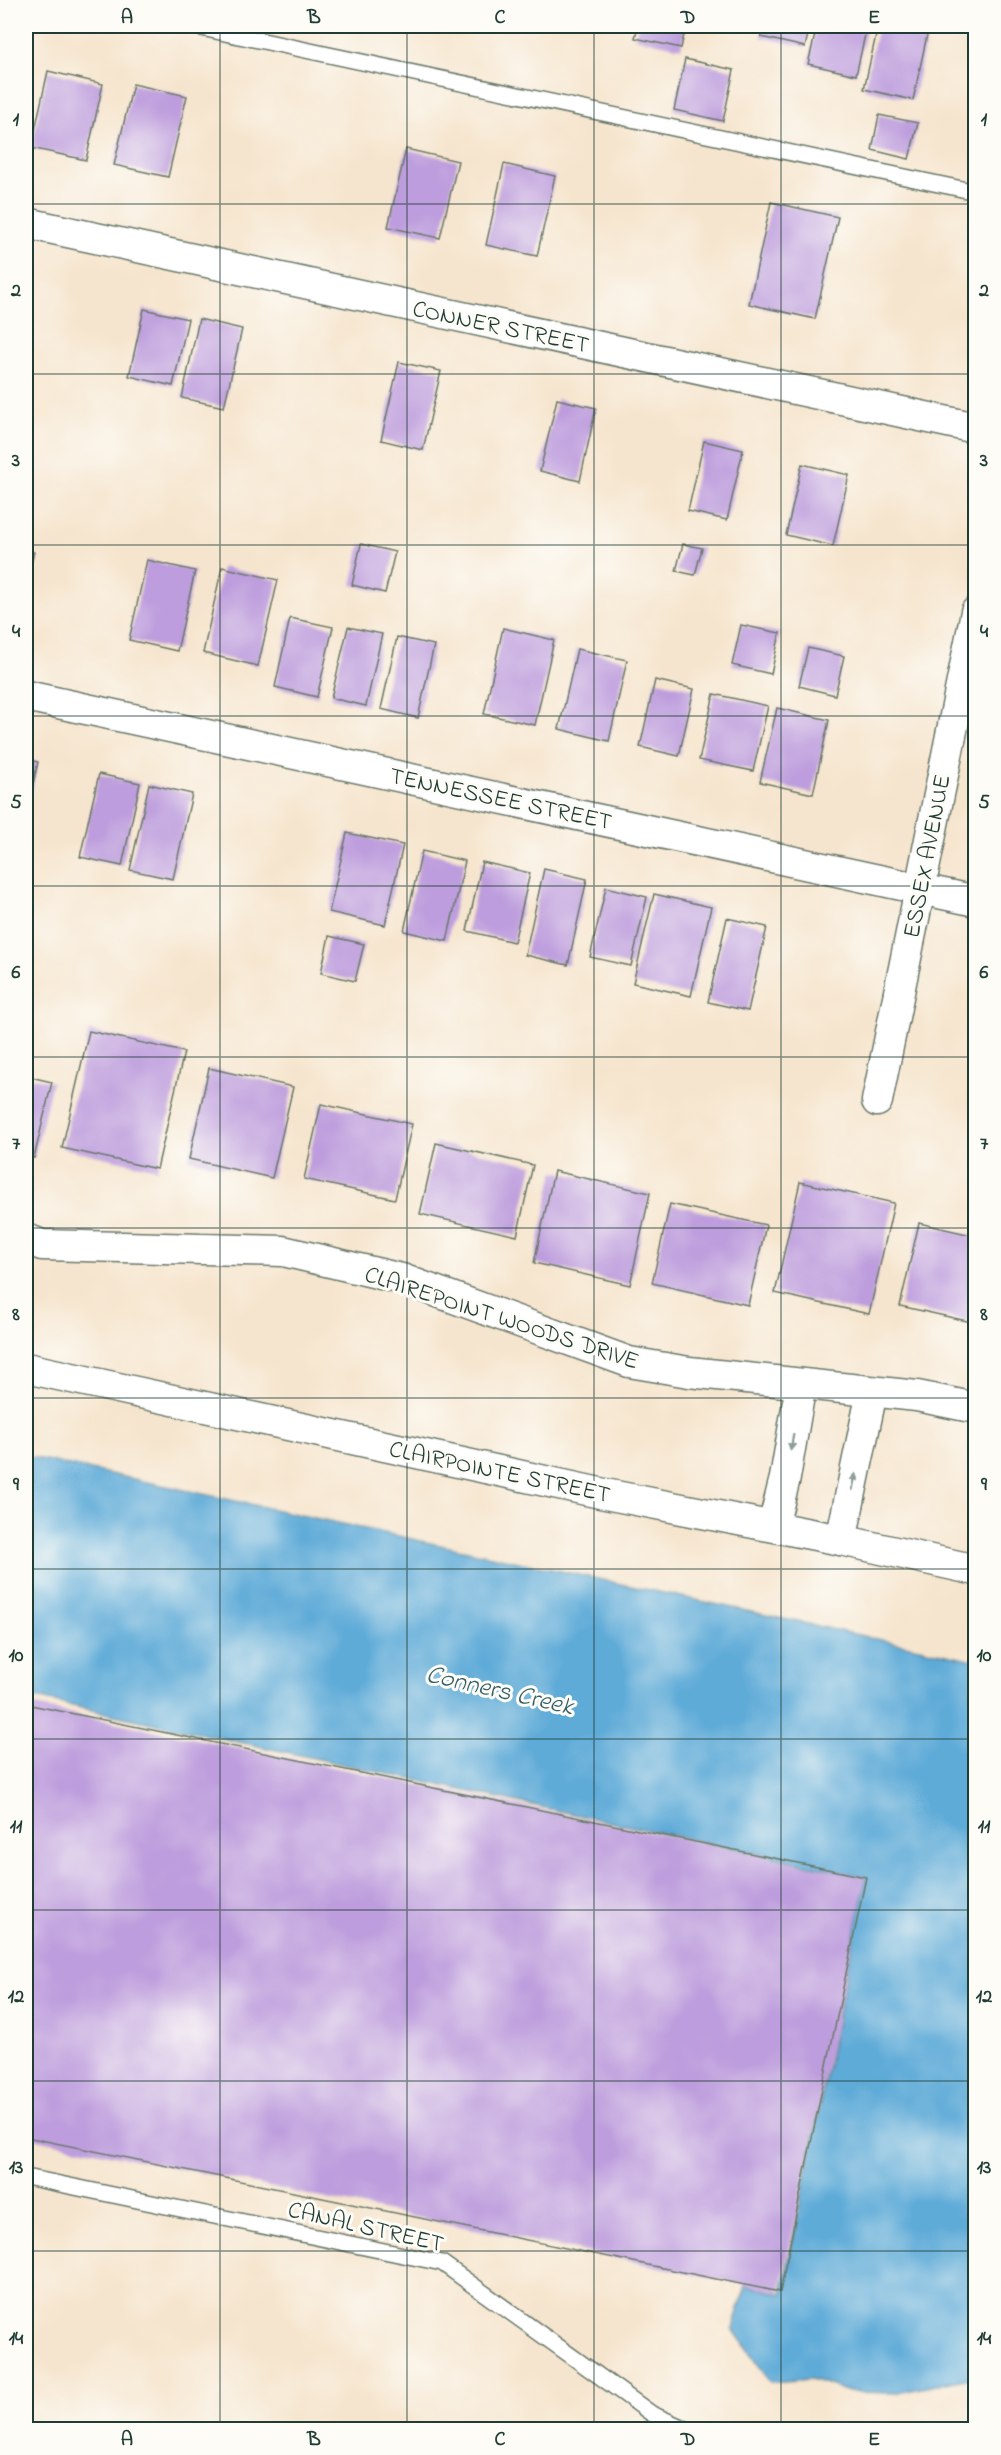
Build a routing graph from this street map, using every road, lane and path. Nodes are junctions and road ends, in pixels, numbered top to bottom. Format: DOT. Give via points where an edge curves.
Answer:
graph roads {
  1 [pos="192,26"];
  2 [pos="975,192"];
  3 [pos="26,223"];
  4 [pos="975,428"];
  5 [pos="975,612"];
  6 [pos="26,696"];
  7 [pos="919,889"];
  8 [pos="975,901"];
  9 [pos="877,1101"];
  10 [pos="26,1239"];
  11 [pos="26,1368"];
  12 [pos="801,1384"];
  13 [pos="872,1392"];
  14 [pos="975,1408"];
  15 [pos="772,1526"];
  16 [pos="841,1540"];
  17 [pos="975,1570"];
  18 [pos="26,2177"];
  19 [pos="688,2430"];
  1 -- 2 [label="lane"];
  3 -- 4 [label="street, CONNER STREET"];
  5 -- 7 [label="street, ESSEX AVENUE"];
  6 -- 7 [label="street, TENNESSEE STREET"];
  7 -- 8 [label="street, TENNESSEE STREET"];
  7 -- 9 [label="street, ESSEX AVENUE"];
  10 -- 12 [label="street, CLAIREPOINT WOODS DRIVE" via="42,1245 283,1251 402,1279 629,1362"];
  11 -- 15 [label="street, CLAIRPOINTE STREET"];
  12 -- 13 [label="street, CLAIREPOINT WOODS DRIVE"];
  12 -- 15 [label="street, one-way" via="785,1478"];
  13 -- 14 [label="street, CLAIREPOINT WOODS DRIVE"];
  16 -- 13 [label="street, one-way"];
  15 -- 16 [label="street, CLAIRPOINTE STREET"];
  16 -- 17 [label="street, CLAIRPOINTE STREET"];
  18 -- 19 [label="lane, CANAL STREET" via="442,2263 652,2414"];
}
